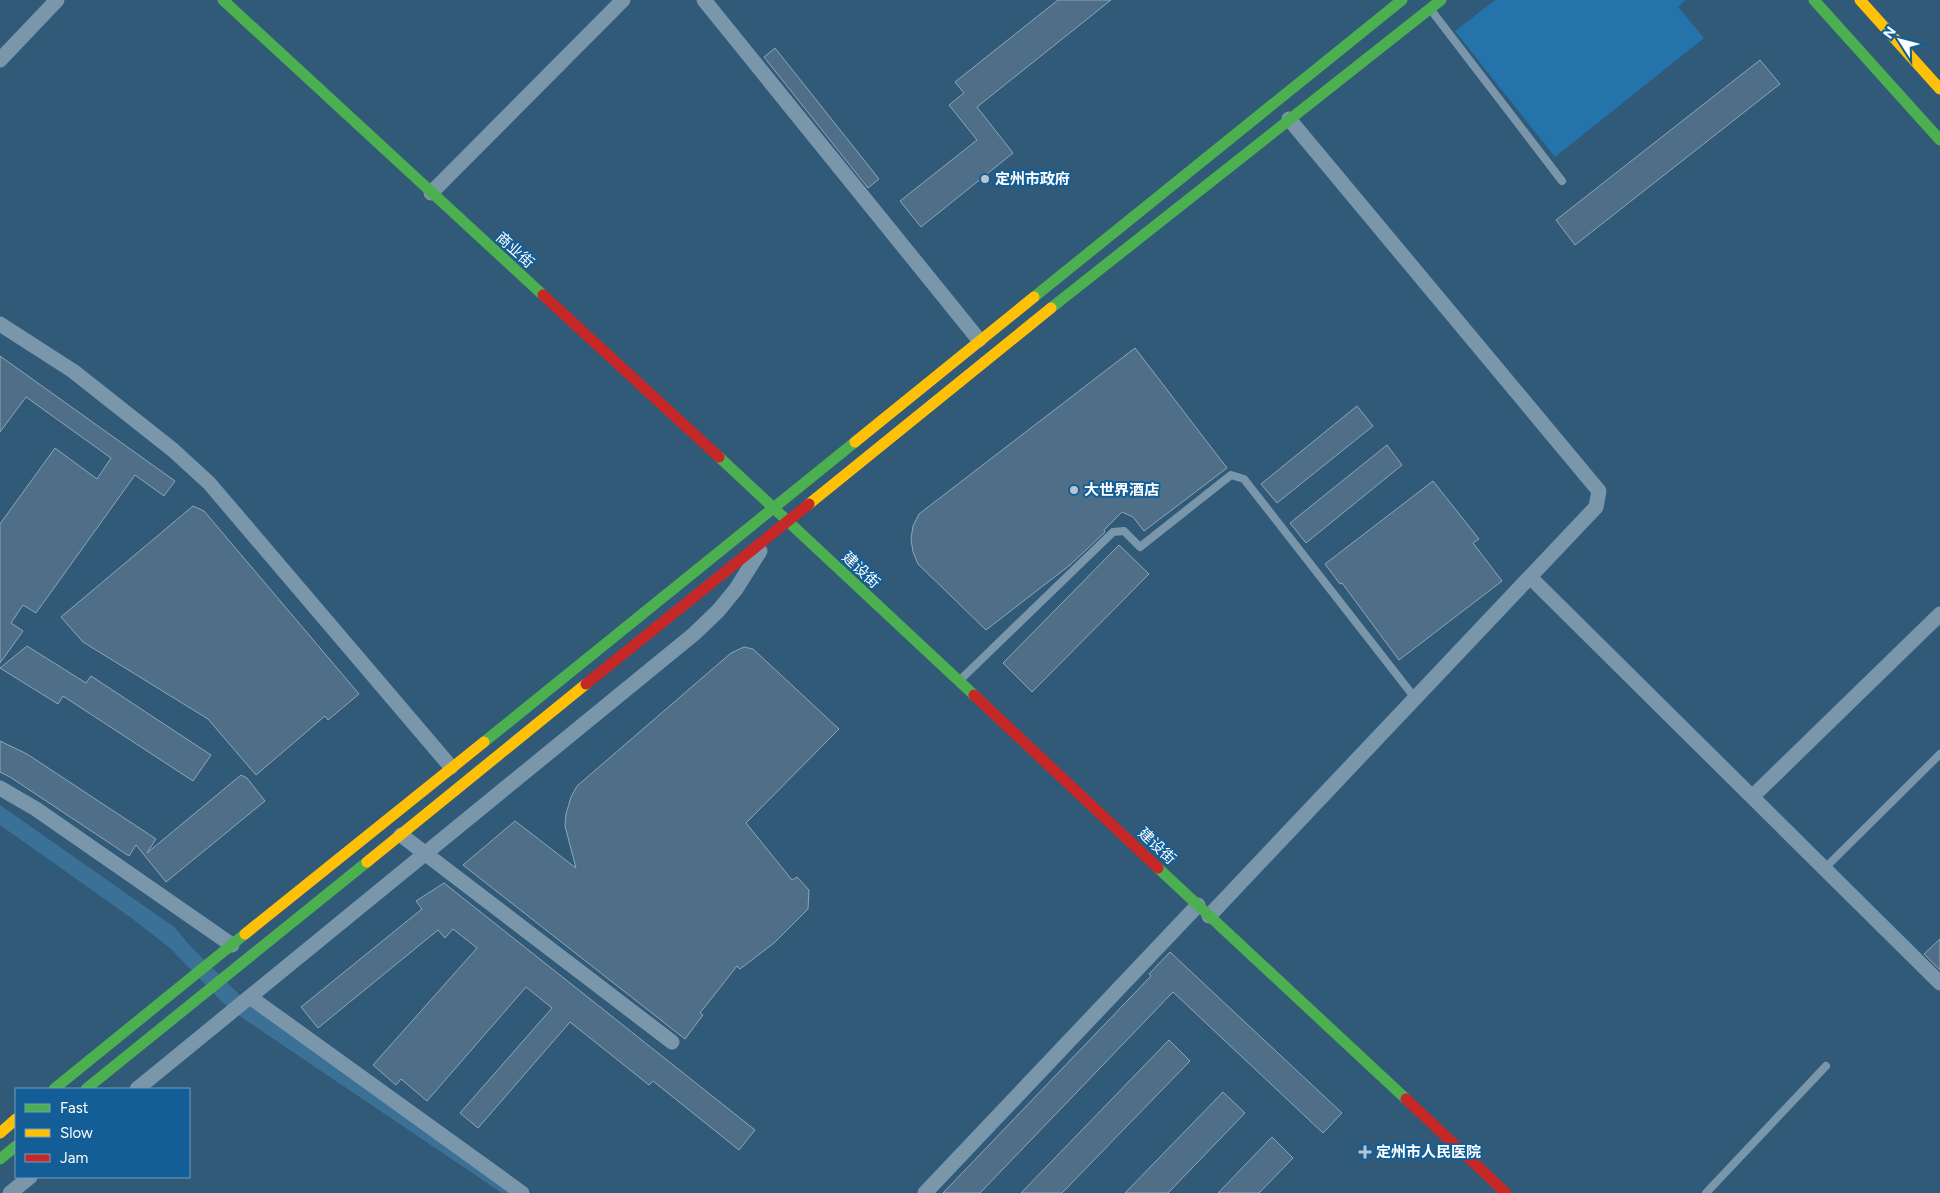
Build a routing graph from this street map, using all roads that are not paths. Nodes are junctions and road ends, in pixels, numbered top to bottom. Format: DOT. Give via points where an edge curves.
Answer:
graph roads {
  1 [pos="57,0"];
  2 [pos="223,0"];
  3 [pos="623,0"];
  4 [pos="704,0"];
  5 [pos="1402,0"];
  6 [pos="1441,0"];
  7 [pos="1814,0"];
  8 [pos="1860,0"];
  9 [pos="1430,8"];
  10 [pos="0,60"];
  11 [pos="1940,89"];
  12 [pos="1289,119"];
  13 [pos="1940,140"];
  14 [pos="1562,181"];
  15 [pos="431,193"];
  16 [pos="0,324"];
  17 [pos="979,340"];
  18 [pos="772,507"];
  19 [pos="787,521"];
  20 [pos="768,537"];
  21 [pos="1530,577"];
  22 [pos="1940,614"];
  23 [pos="959,682"];
  24 [pos="1416,698"];
  25 [pos="1940,754"];
  26 [pos="451,767"];
  27 [pos="0,788"];
  28 [pos="1753,796"];
  29 [pos="401,834"];
  30 [pos="426,854"];
  31 [pos="1825,868"];
  32 [pos="1204,910"];
  33 [pos="232,945"];
  34 [pos="1940,983"];
  35 [pos="250,997"];
  36 [pos="672,1042"];
  37 [pos="1826,1066"];
  38 [pos="55,1088"];
  39 [pos="87,1088"];
  40 [pos="138,1088"];
  41 [pos="15,1120"];
  42 [pos="0,1133"];
  43 [pos="15,1147"];
  44 [pos="0,1159"];
  45 [pos="29,1178"];
  46 [pos="10,1193"];
  47 [pos="522,1193"];
  48 [pos="925,1193"];
  49 [pos="1506,1193"];
  50 [pos="1706,1193"];
  1 -- 10 [label="street"];
  2 -- 15 [label="main road, 商业街"];
  3 -- 15 [label="street"];
  4 -- 17 [label="street"];
  5 -- 17 [label="main road" via="1386,8"];
  6 -- 9 [label="main road"];
  7 -- 13 [label="main road"];
  8 -- 11 [label="main road"];
  9 -- 12 [label="main road"];
  9 -- 14 [label="lane"];
  12 -- 19 [label="main road"];
  12 -- 21 [label="street" via="1599,491 1596,508"];
  15 -- 18 [label="main road, 商业街"];
  16 -- 26 [label="street" via="73,371 174,450 209,483"];
  17 -- 18 [label="main road"];
  18 -- 19 [label="main road, 商业街"];
  18 -- 26 [label="main road"];
  19 -- 20 [label="main road"];
  19 -- 23 [label="main road, 建设街"];
  20 -- 29 [label="main road"];
  20 -- 30 [label="street" via="736,589 694,634"];
  21 -- 24 [label="street"];
  21 -- 28 [label="street"];
  22 -- 28 [label="street"];
  23 -- 24 [label="lane" via="1113,532 1124,531 1140,547 1231,475 1244,479"];
  23 -- 32 [label="main road, 建设街"];
  24 -- 32 [label="street"];
  25 -- 31 [label="lane"];
  26 -- 33 [label="main road"];
  27 -- 33 [label="street" via="36,809"];
  28 -- 31 [label="street"];
  29 -- 30 [label="street"];
  29 -- 39 [label="main road"];
  30 -- 35 [label="street"];
  30 -- 36 [label="street"];
  31 -- 34 [label="street"];
  32 -- 48 [label="street"];
  32 -- 49 [label="main road, 建设街"];
  33 -- 38 [label="main road"];
  35 -- 40 [label="street"];
  35 -- 47 [label="street"];
  37 -- 50 [label="lane"];
  41 -- 42 [label="main road"];
  43 -- 44 [label="main road"];
  45 -- 46 [label="street"];
}
